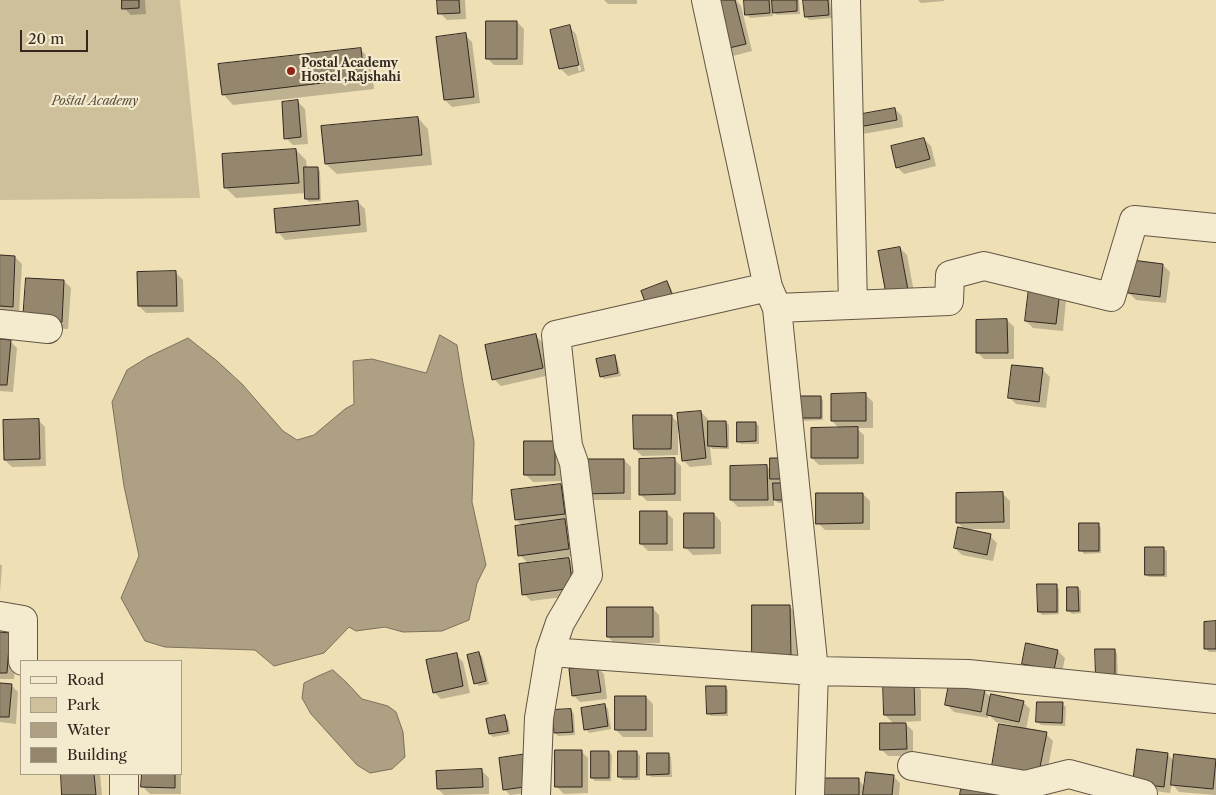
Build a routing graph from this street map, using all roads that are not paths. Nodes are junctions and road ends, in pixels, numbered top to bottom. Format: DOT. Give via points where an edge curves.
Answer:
graph roads {
  1 [pos="706,0"];
  2 [pos="846,0"];
  3 [pos="1216,228"];
  4 [pos="772,298"];
  5 [pos="854,305"];
  6 [pos="0,324"];
  7 [pos="48,329"];
  8 [pos="0,616"];
  9 [pos="550,652"];
  10 [pos="23,660"];
  11 [pos="814,671"];
  12 [pos="1216,699"];
  13 [pos="912,766"];
  14 [pos="124,775"];
  15 [pos="124,795"];
  16 [pos="536,795"];
  17 [pos="810,795"];
  18 [pos="1143,795"];
  1 -- 4 [label="street"];
  2 -- 5 [label="street"];
  3 -- 5 [label="street" via="1134,220 1111,298 984,266 950,275 949,301"];
  4 -- 5 [label="street"];
  4 -- 9 [label="street" via="556,335 568,446 574,463 588,575 560,623"];
  4 -- 11 [label="street"];
  6 -- 7 [label="street"];
  8 -- 10 [label="street" via="23,620"];
  9 -- 11 [label="street"];
  9 -- 16 [label="street" via="539,718"];
  11 -- 12 [label="street" via="968,674"];
  11 -- 17 [label="street"];
  13 -- 18 [label="street" via="1025,785 1069,774"];
  14 -- 15 [label="street"];
}
